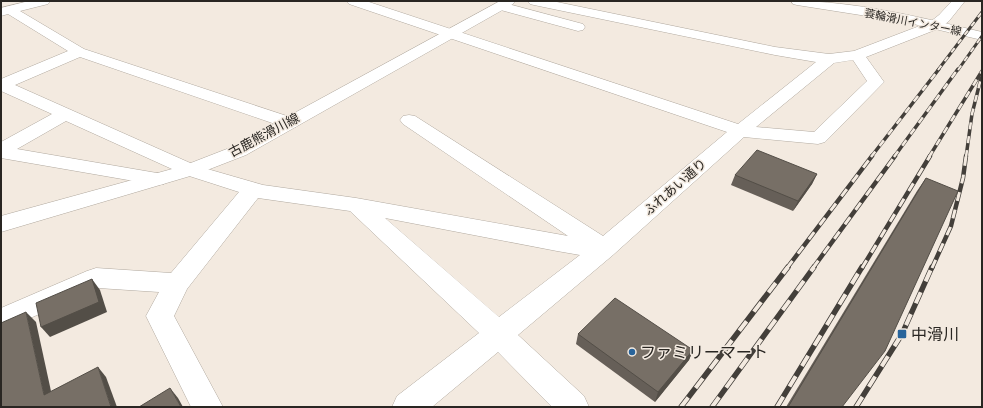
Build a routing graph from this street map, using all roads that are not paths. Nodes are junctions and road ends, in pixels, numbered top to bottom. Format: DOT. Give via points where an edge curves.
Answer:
graph roads {
  1 [pos="44,1"];
  2 [pos="353,1"];
  3 [pos="384,1"];
  4 [pos="534,1"];
  5 [pos="797,1"];
  6 [pos="959,1"];
  7 [pos="505,3"];
  8 [pos="369,6"];
  9 [pos="6,11"];
  10 [pos="935,25"];
  11 [pos="578,27"];
  12 [pos="452,33"];
  13 [pos="982,36"];
  14 [pos="79,52"];
  15 [pos="857,55"];
  16 [pos="829,59"];
  17 [pos="5,90"];
  18 [pos="66,114"];
  19 [pos="409,120"];
  20 [pos="290,123"];
  21 [pos="741,131"];
  22 [pos="1,151"];
  23 [pos="190,170"];
  24 [pos="157,179"];
  25 [pos="254,189"];
  26 [pos="356,205"];
  27 [pos="1,224"];
  28 [pos="604,249"];
  29 [pos="177,283"];
  30 [pos="1,320"];
  31 [pos="498,334"];
  32 [pos="207,407"];
  33 [pos="408,407"];
  34 [pos="573,407"];
  1 -- 9 [label="street"];
  2 -- 8 [label="street"];
  3 -- 8 [label="street"];
  4 -- 16 [label="street" via="775,51"];
  5 -- 10 [label="street, 蓑輪滑川インター線"];
  6 -- 10 [label="street"];
  7 -- 11 [label="street"];
  7 -- 12 [label="street, 古鹿熊滑川線"];
  8 -- 12 [label="street"];
  9 -- 14 [label="street"];
  10 -- 13 [label="street, 蓑輪滑川インター線"];
  10 -- 15 [label="street"];
  12 -- 20 [label="street, 古鹿熊滑川線"];
  12 -- 21 [label="street"];
  14 -- 17 [label="street"];
  14 -- 20 [label="street"];
  15 -- 16 [label="street"];
  15 -- 21 [label="street" via="876,82 818,138"];
  16 -- 21 [label="street, ふれあい通り"];
  17 -- 18 [label="street"];
  18 -- 22 [label="street"];
  18 -- 23 [label="street"];
  19 -- 28 [label="street"];
  20 -- 23 [label="street, 古鹿熊滑川線" via="239,151"];
  21 -- 28 [label="street, ふれあい通り"];
  22 -- 24 [label="street"];
  23 -- 24 [label="street, 古鹿熊滑川線"];
  23 -- 25 [label="street"];
  24 -- 27 [label="street, 古鹿熊滑川線"];
  25 -- 26 [label="street"];
  25 -- 29 [label="street"];
  26 -- 28 [label="street" via="557,243"];
  26 -- 31 [label="street"];
  28 -- 31 [label="street, ふれあい通り"];
  29 -- 30 [label="street" via="96,278"];
  29 -- 32 [label="street" via="160,316"];
  31 -- 33 [label="street, ふれあい通り"];
  31 -- 34 [label="street"];
}
